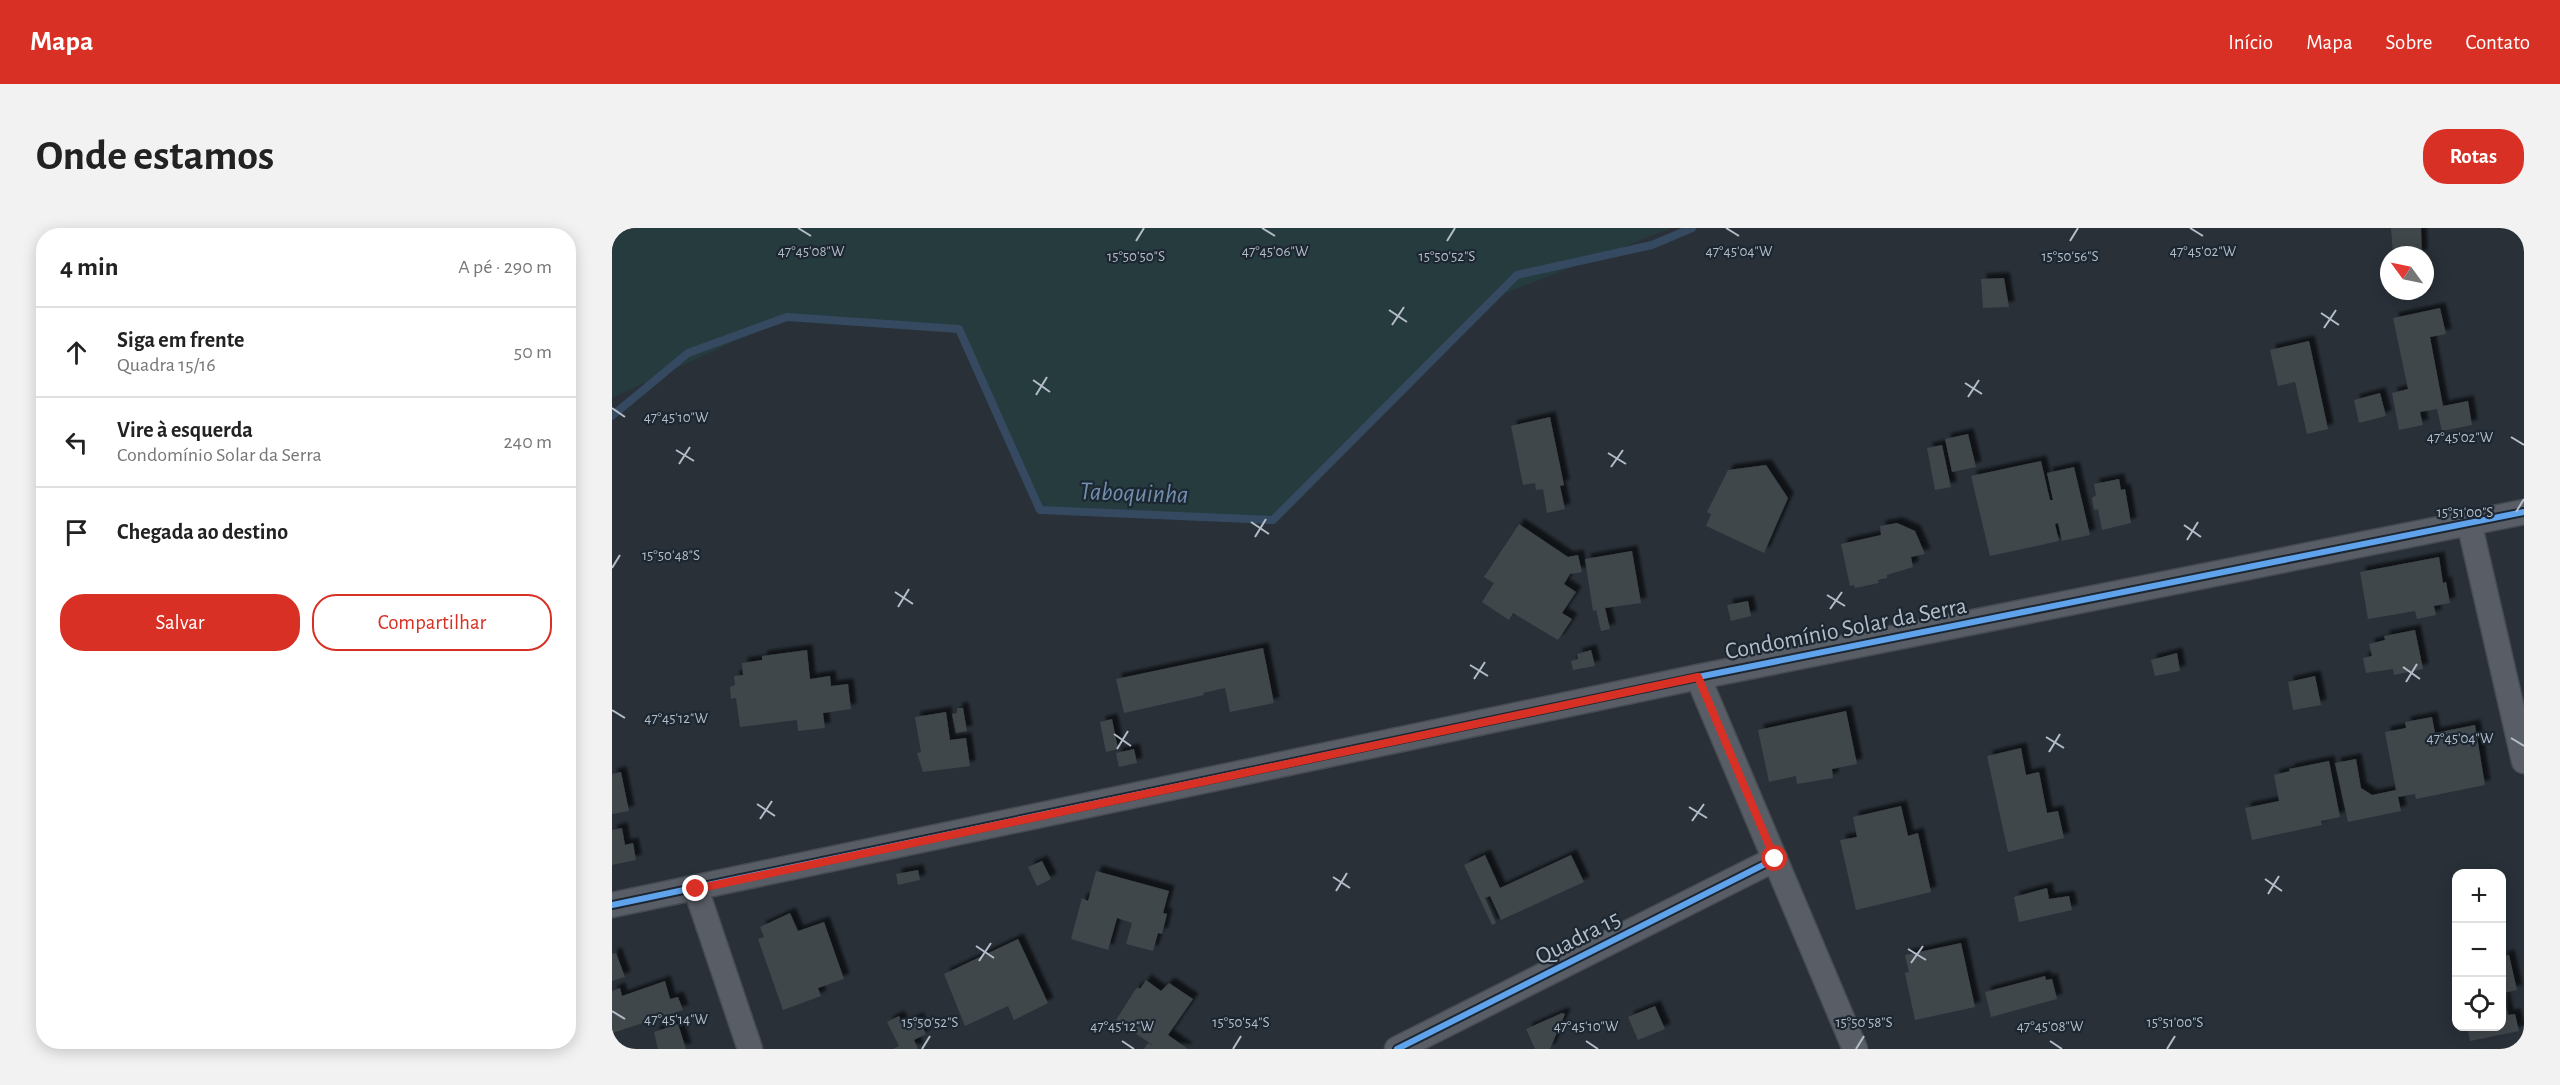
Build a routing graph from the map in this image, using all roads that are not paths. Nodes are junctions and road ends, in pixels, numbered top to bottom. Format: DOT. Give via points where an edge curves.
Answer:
graph roads {
  1 [pos="2524,512"];
  2 [pos="2469,522"];
  3 [pos="1698,677"];
  4 [pos="2524,761"];
  5 [pos="1775,859"];
  6 [pos="696,889"];
  7 [pos="612,905"];
  8 [pos="750,1049"];
  9 [pos="1397,1049"];
  10 [pos="1855,1049"];
  1 -- 2 [label="street, Condomínio Solar da Serra"];
  2 -- 3 [label="street, Condomínio Solar da Serra"];
  2 -- 4 [label="street"];
  3 -- 5 [label="street"];
  3 -- 6 [label="street, Condomínio Solar da Serra"];
  5 -- 9 [label="street, Quadra 15"];
  5 -- 10 [label="street"];
  6 -- 7 [label="street, Condomínio Solar da Serra"];
  6 -- 8 [label="street"];
}
